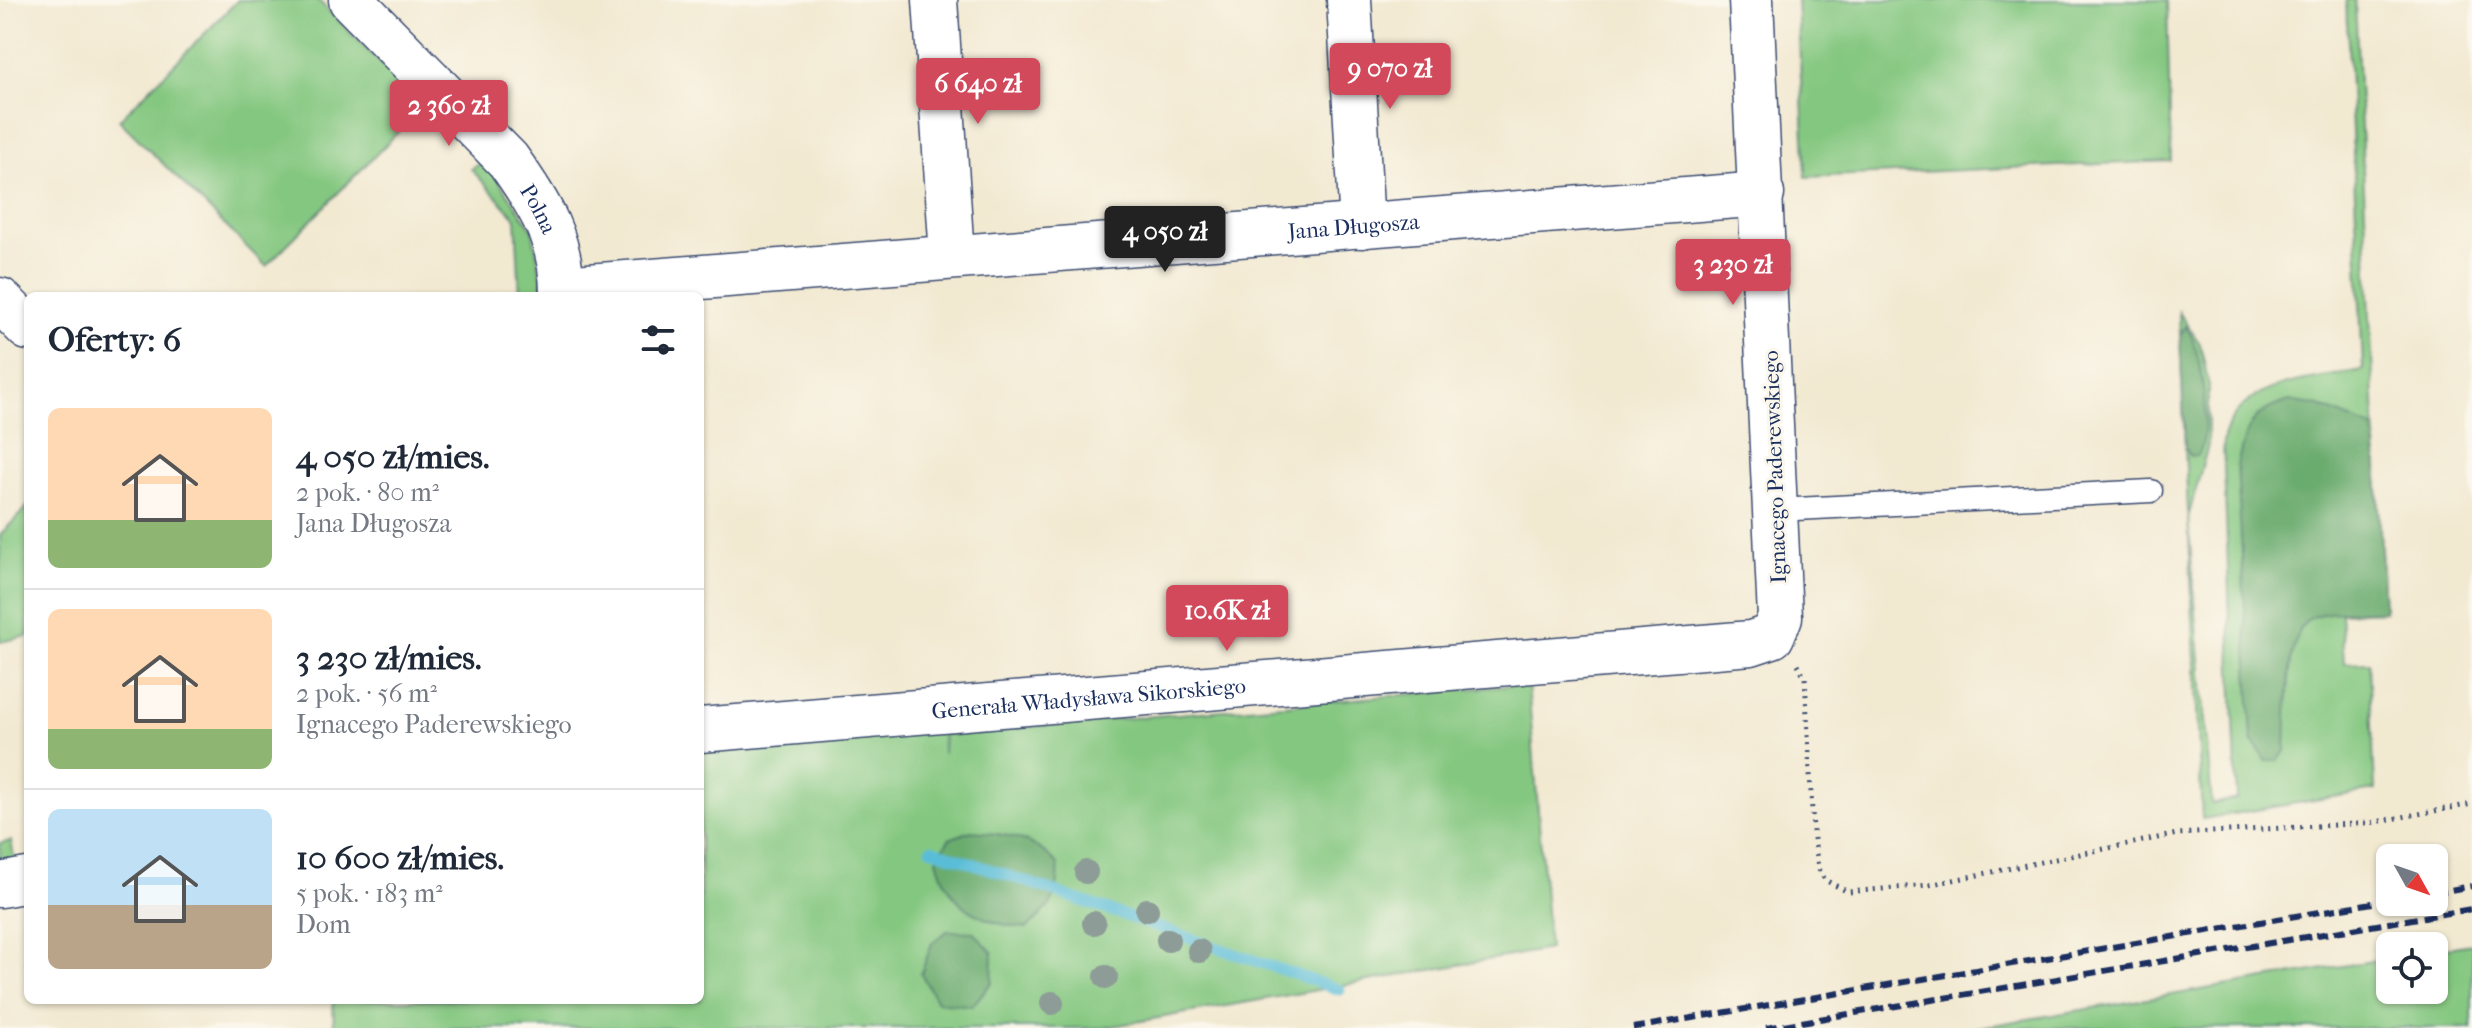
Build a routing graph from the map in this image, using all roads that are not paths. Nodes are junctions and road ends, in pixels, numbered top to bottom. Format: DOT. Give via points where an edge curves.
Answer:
graph roads {
  1 [pos="351,0"];
  2 [pos="935,0"];
  3 [pos="1349,0"];
  4 [pos="1751,0"];
  5 [pos="1762,194"];
  6 [pos="1362,226"];
  7 [pos="952,256"];
  8 [pos="562,292"];
  9 [pos="0,300"];
  10 [pos="24,324"];
  11 [pos="2151,491"];
  12 [pos="1776,510"];
  13 [pos="1764,641"];
  14 [pos="704,730"];
  15 [pos="24,881"];
  16 [pos="0,885"];
  1 -- 8 [label="street, Polna" via="517,171 553,231"];
  2 -- 7 [label="street"];
  3 -- 6 [label="street"];
  4 -- 5 [label="street, Ignacego Paderewskiego"];
  5 -- 6 [label="street, Jana Długosza"];
  5 -- 12 [label="street, Ignacego Paderewskiego"];
  6 -- 7 [label="street, Jana Długosza"];
  7 -- 8 [label="street, Jana Długosza"];
  9 -- 10 [label="street"];
  11 -- 12 [label="lane"];
  12 -- 13 [label="street, Ignacego Paderewskiego" via="1780,617 1778,628"];
  13 -- 14 [label="street, Generała Władysława Sikorskiego"];
  15 -- 16 [label="street"];
}
